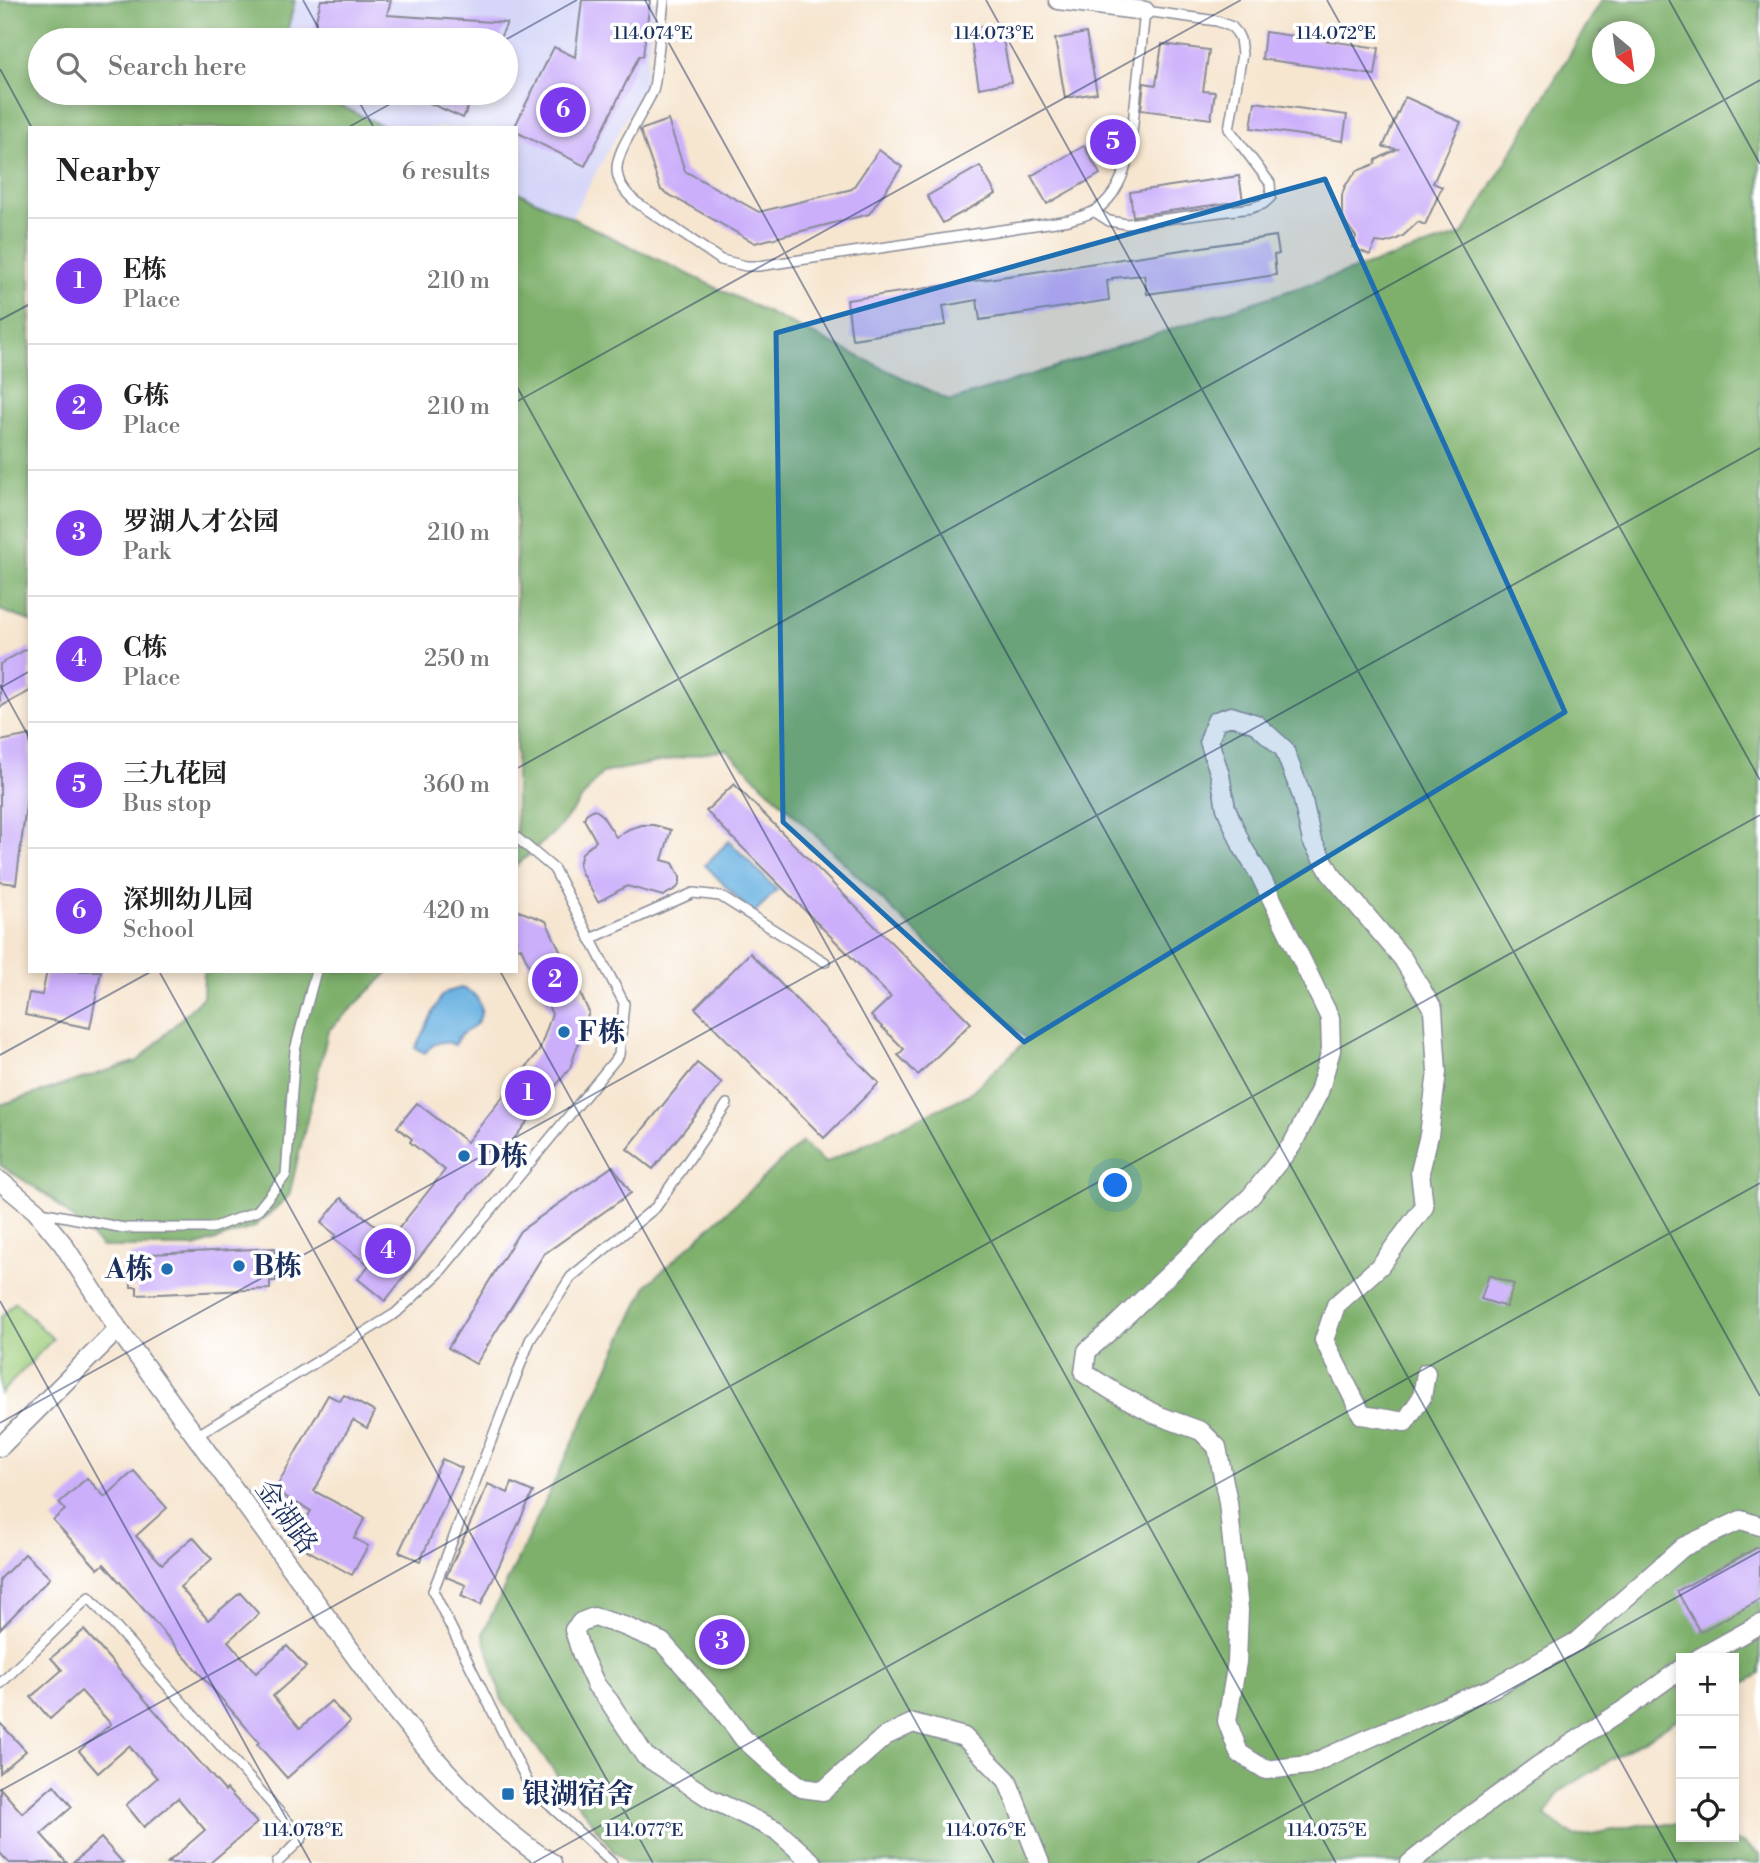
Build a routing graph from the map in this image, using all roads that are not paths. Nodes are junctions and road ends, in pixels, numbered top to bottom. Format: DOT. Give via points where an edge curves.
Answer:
graph roads {
  1 [pos="664,0"];
  2 [pos="1058,0"];
  3 [pos="1145,11"];
  4 [pos="1095,212"];
  5 [pos="518,840"];
  6 [pos="590,939"];
  7 [pos="825,962"];
  8 [pos="315,973"];
  9 [pos="727,1104"];
  10 [pos="0,1181"];
  11 [pos="36,1211"];
  12 [pos="118,1329"];
  13 [pos="1426,1373"];
  14 [pos="196,1436"];
  15 [pos="0,1447"];
  16 [pos="1760,1526"];
  17 [pos="1760,1624"];
  18 [pos="1708,1653"];
  19 [pos="1676,1673"];
  20 [pos="0,1684"];
  21 [pos="277,1863"];
  22 [pos="552,1863"];
  23 [pos="612,1863"];
  24 [pos="813,1863"];
  25 [pos="1040,1863"];
  26 [pos="1410,1863"];
  1 -- 4 [label="lane" via="653,92 618,155 618,175 636,202 721,260 759,266 1069,220"];
  2 -- 3 [label="street"];
  3 -- 4 [label="lane" via="1130,152 1111,197"];
  3 -- 4 [label="lane" via="1233,27 1241,54 1229,129 1270,183 1271,197 1251,208 1127,224 1109,221"];
  5 -- 6 [label="lane" via="554,869"];
  6 -- 7 [label="lane" via="693,893 720,896"];
  6 -- 14 [label="lane" via="624,1003 619,1055 439,1273 396,1313"];
  8 -- 11 [label="lane" via="295,1050 286,1175 257,1211 212,1228 124,1228"];
  9 -- 23 [label="lane" via="656,1207 571,1277 530,1340 433,1591 530,1787"];
  10 -- 11 [label="street, 金湖路"];
  11 -- 12 [label="street, 金湖路"];
  12 -- 14 [label="street, 金湖路"];
  12 -- 15 [label="street"];
  13 -- 16 [label="street" via="1422,1397 1405,1422 1362,1415 1324,1340 1336,1305 1380,1266 1424,1207 1420,1172 1437,1072 1433,1009 1402,959 1331,874 1312,841 1303,796 1284,749 1256,724 1231,716 1216,721 1209,741 1226,808 1330,1018 1331,1050 1319,1092 1292,1145 1251,1196 1087,1351 1084,1373 1157,1415 1201,1431 1217,1447 1240,1610 1227,1721 1238,1753 1266,1770 1309,1765 1492,1688 1576,1642 1683,1547 1741,1520"];
  14 -- 22 [label="street, 金湖路" via="408,1727 474,1799"];
  17 -- 18 [label="street"];
  19 -- 26 [label="street" via="1539,1765"];
  20 -- 21 [label="lane" via="89,1597 302,1838"];
  24 -- 25 [label="street" via="776,1830 712,1799 645,1756 589,1674 574,1630 580,1622 594,1617 662,1642 743,1738 802,1788 823,1791 885,1736 913,1723 964,1737 1007,1780"];
}
